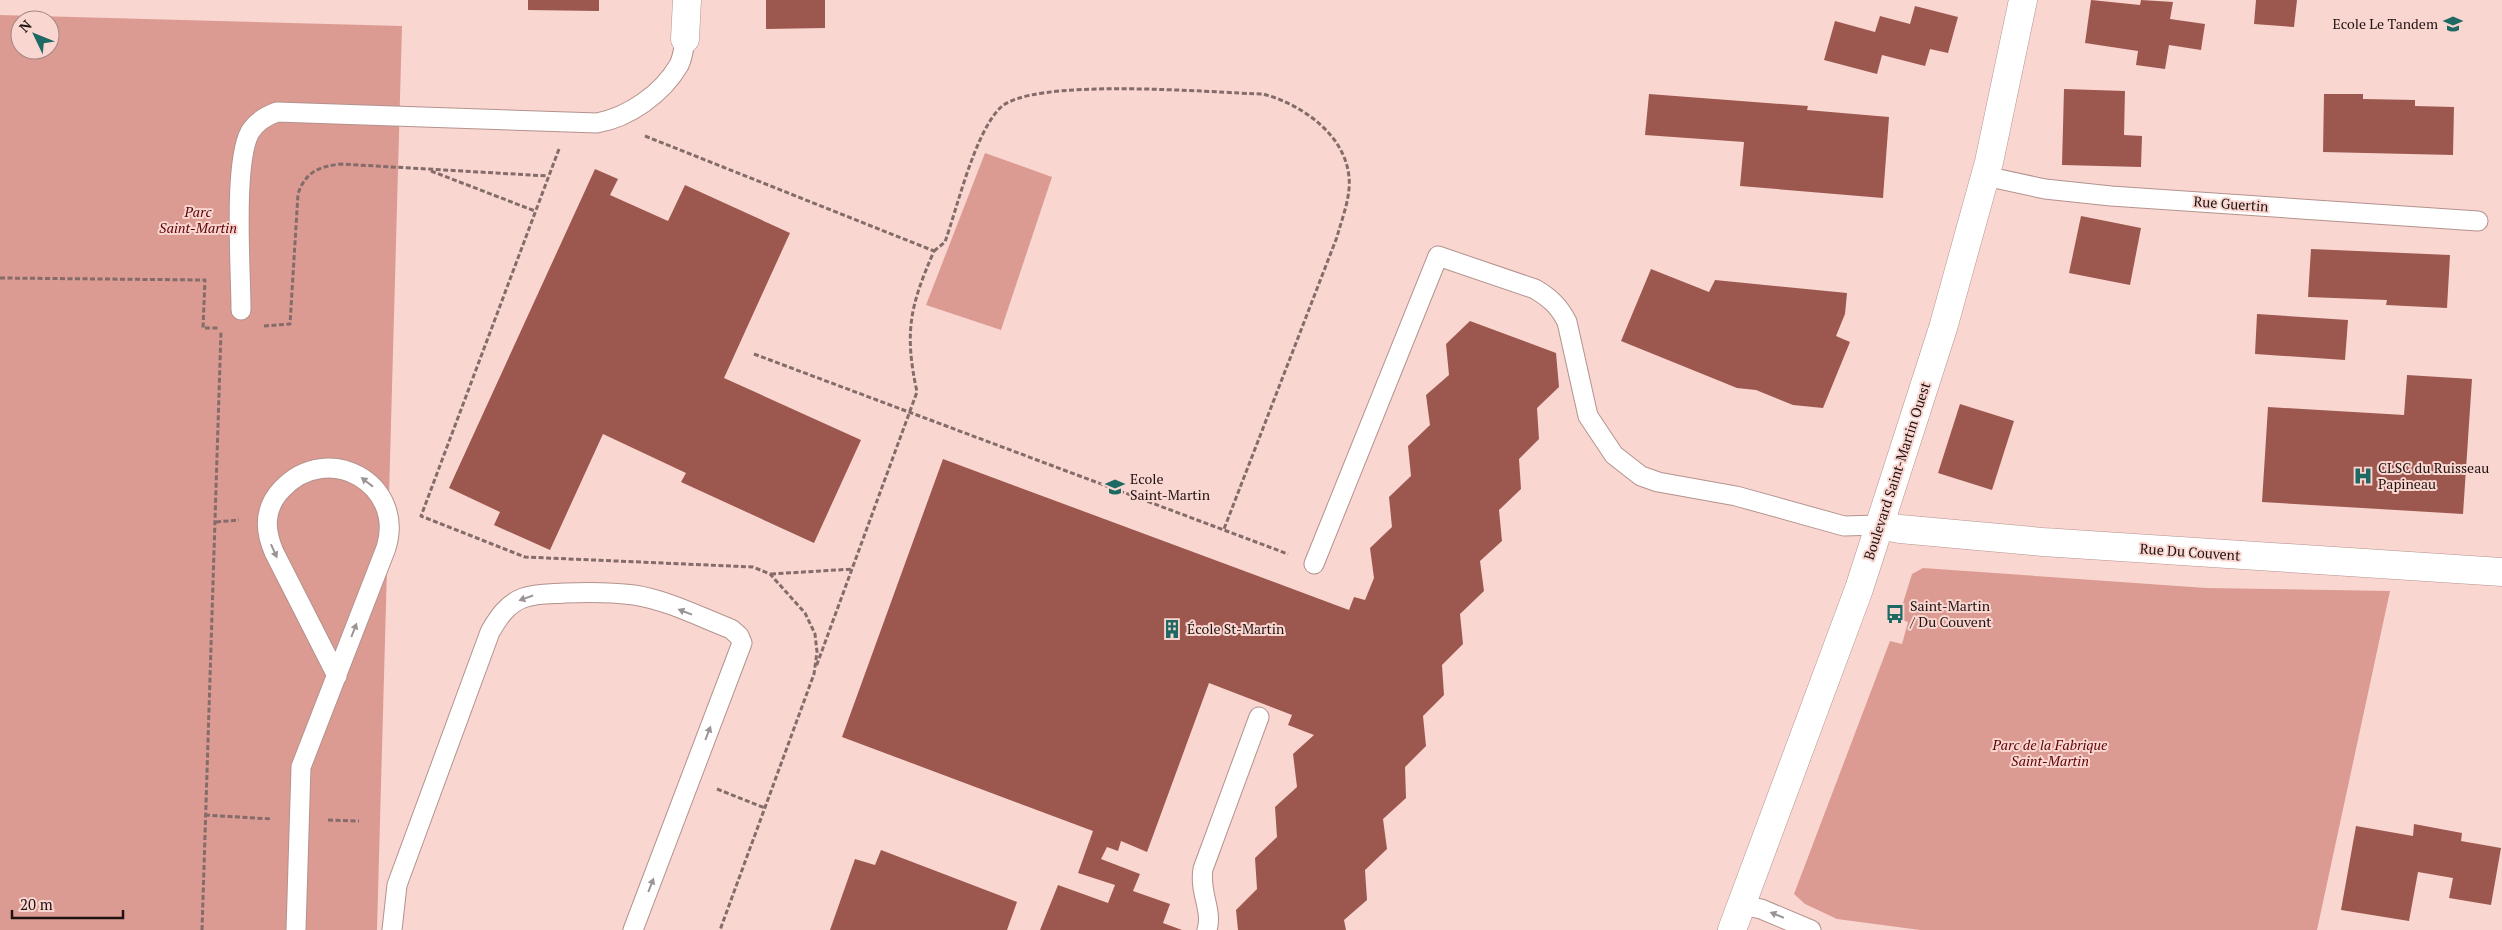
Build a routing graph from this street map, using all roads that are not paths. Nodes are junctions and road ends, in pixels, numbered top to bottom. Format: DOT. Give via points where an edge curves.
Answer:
graph roads {
  1 [pos="687,0"];
  2 [pos="2023,0"];
  3 [pos="685,38"];
  4 [pos="1985,176"];
  5 [pos="2478,221"];
  6 [pos="240,310"];
  7 [pos="1879,525"];
  8 [pos="1314,564"];
  9 [pos="2502,572"];
  10 [pos="337,676"];
  11 [pos="1259,717"];
  12 [pos="1737,918"];
  13 [pos="296,930"];
  14 [pos="392,930"];
  15 [pos="633,930"];
  16 [pos="1207,930"];
  17 [pos="1811,930"];
  1 -- 3 [label="main road"];
  2 -- 4 [label="main road, Boulevard Saint-Martin Ouest"];
  3 -- 6 [label="lane" via="680,64 657,90 615,120 597,123 277,112 268,115 251,131 241,159"];
  4 -- 5 [label="lane, Rue Guertin" via="2045,189 2110,196"];
  4 -- 7 [label="main road, Boulevard Saint-Martin Ouest" via="1943,328"];
  7 -- 8 [label="lane" via="1844,526 1736,496 1641,476 1614,455 1588,416 1569,327 1561,309 1535,289 1438,256"];
  7 -- 9 [label="main road, Rue Du Couvent" via="1900,530 2043,542"];
  7 -- 12 [label="main road, Boulevard Saint-Martin Ouest" via="1859,589"];
  10 -- 10 [label="lane, one-way" via="390,534 390,516 384,499 371,484 355,474 335,468 301,473 290,480 269,508 267,523 268,538 274,552"];
  10 -- 13 [label="lane" via="301,767"];
  11 -- 16 [label="lane" via="1203,869 1202,888 1209,916"];
  17 -- 12 [label="lane, one-way" via="1761,909"];
  15 -- 14 [label="lane, one-way" via="742,643 739,636 721,625 658,602 634,595 583,593 524,598 509,606 497,619 397,885"];
}
